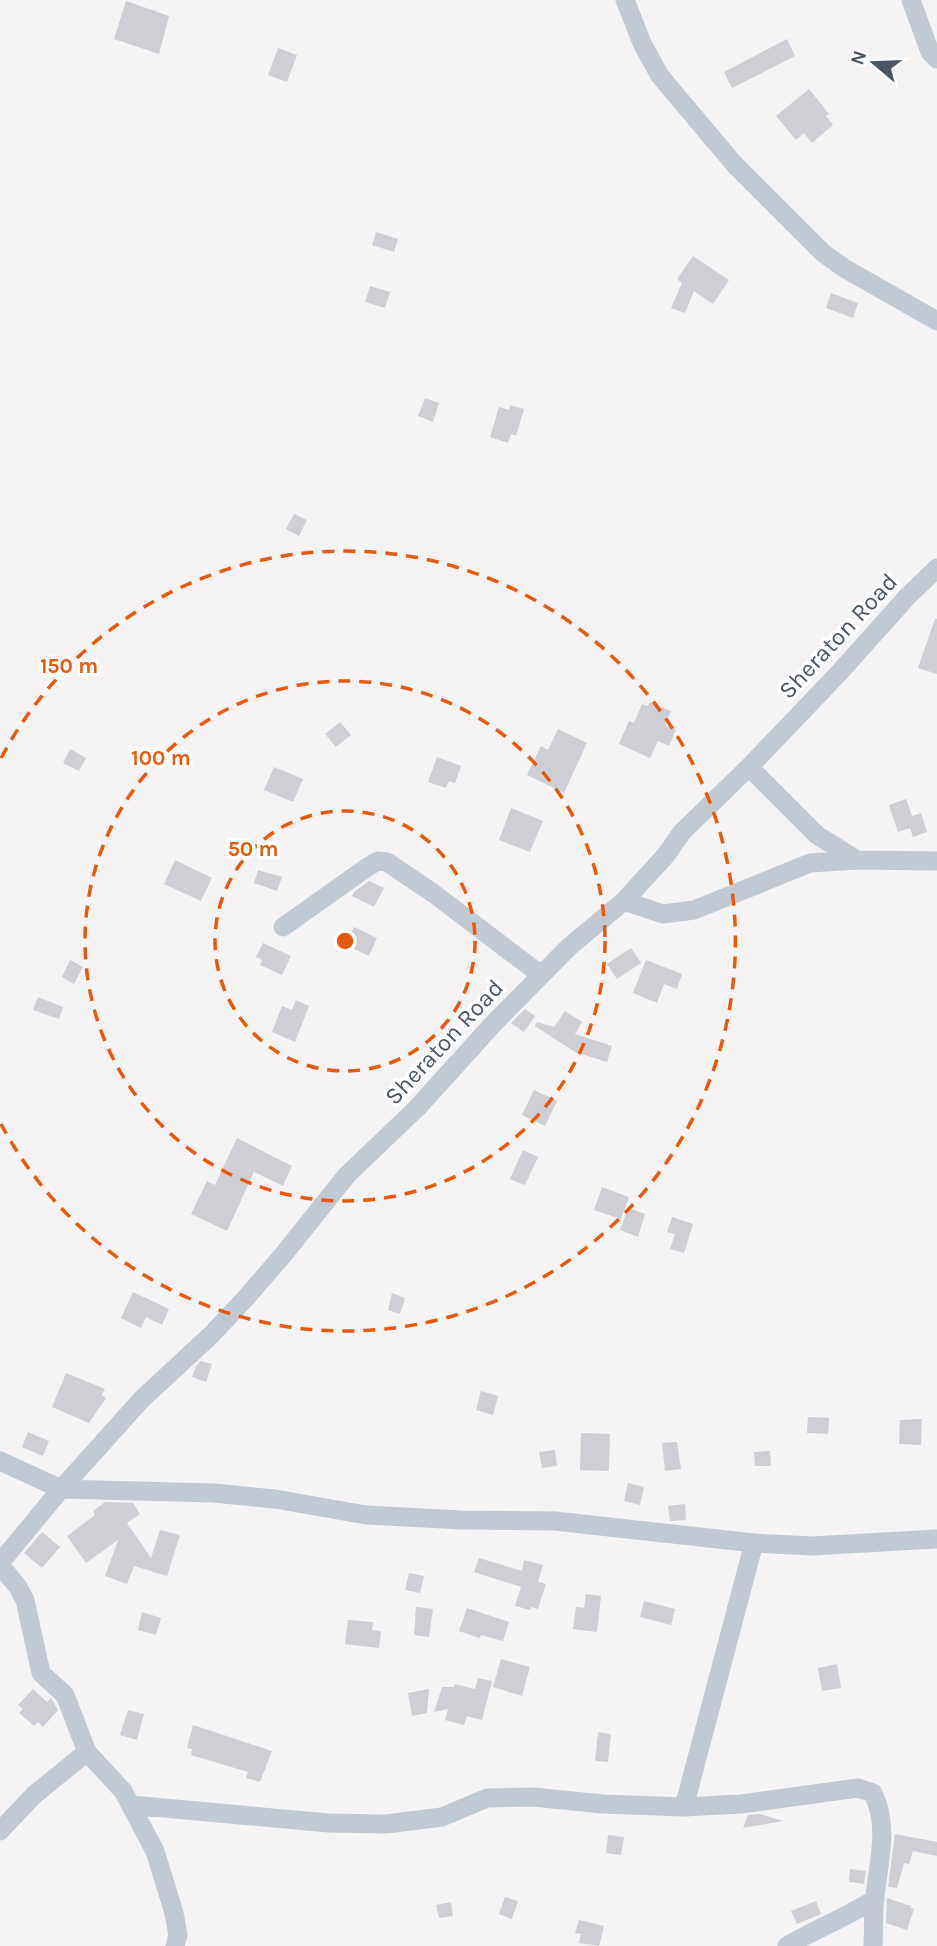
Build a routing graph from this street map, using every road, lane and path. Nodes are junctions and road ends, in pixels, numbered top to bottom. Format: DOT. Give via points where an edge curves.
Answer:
graph roads {
  1 [pos="625,0"];
  2 [pos="911,0"];
  3 [pos="937,59"];
  4 [pos="937,321"];
  5 [pos="937,568"];
  6 [pos="749,767"];
  7 [pos="857,860"];
  8 [pos="937,861"];
  9 [pos="624,901"];
  10 [pos="283,928"];
  11 [pos="541,975"];
  12 [pos="0,1461"];
  13 [pos="61,1489"];
  14 [pos="937,1539"];
  15 [pos="754,1543"];
  16 [pos="0,1564"];
  17 [pos="87,1752"];
  18 [pos="131,1805"];
  19 [pos="684,1807"];
  20 [pos="0,1831"];
  21 [pos="875,1899"];
  22 [pos="175,1946"];
  23 [pos="787,1946"];
  24 [pos="873,1946"];
  1 -- 4 [label="street" via="660,76 735,165 823,253"];
  2 -- 3 [label="street" via="930,52"];
  5 -- 6 [label="street, Sheraton Road"];
  6 -- 7 [label="street" via="817,835"];
  6 -- 9 [label="street, Sheraton Road" via="682,832"];
  7 -- 8 [label="street"];
  7 -- 9 [label="street" via="810,863 694,910 663,914"];
  9 -- 11 [label="street, Sheraton Road"];
  10 -- 11 [label="street" via="369,866 387,862"];
  11 -- 13 [label="street, Sheraton Road" via="417,1108 347,1175 244,1300 142,1399"];
  12 -- 13 [label="street"];
  13 -- 15 [label="street" via="213,1493 366,1515 555,1521"];
  13 -- 16 [label="street, Sheraton Road"];
  14 -- 15 [label="street" via="812,1546"];
  15 -- 19 [label="street"];
  16 -- 17 [label="street" via="25,1600 41,1673 65,1695"];
  17 -- 18 [label="street"];
  17 -- 20 [label="street" via="34,1795"];
  18 -- 19 [label="street" via="329,1824 386,1824 442,1817 487,1798"];
  18 -- 22 [label="street" via="164,1879 178,1935"];
  19 -- 21 [label="street" via="858,1788 873,1793 880,1808 883,1840"];
  21 -- 23 [label="street"];
  21 -- 24 [label="street"];
}
